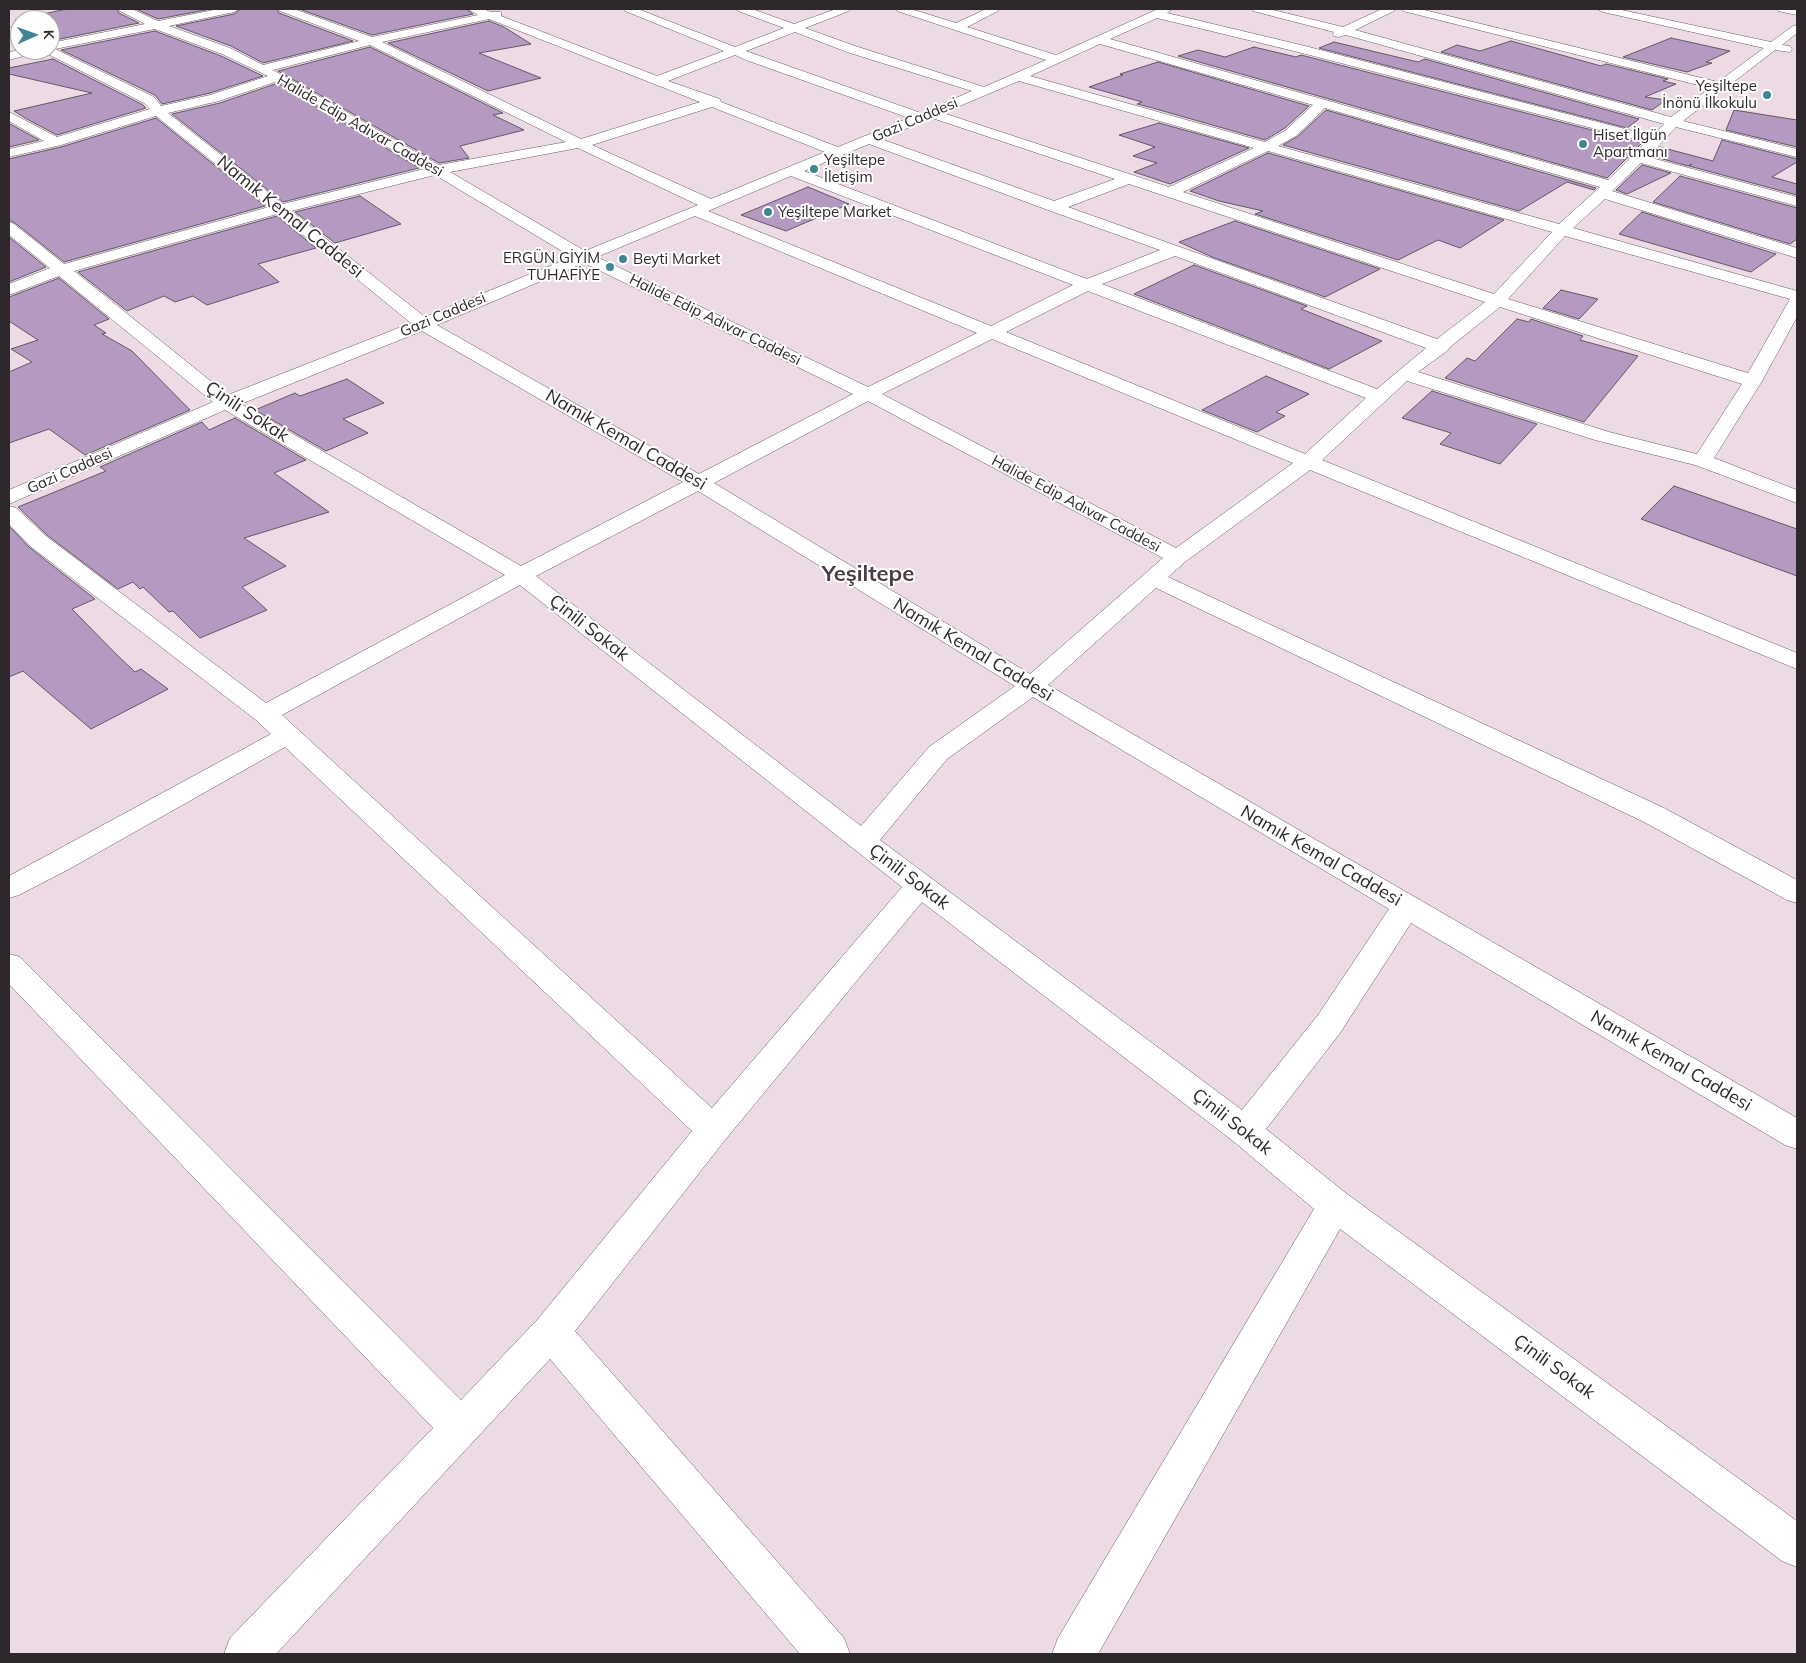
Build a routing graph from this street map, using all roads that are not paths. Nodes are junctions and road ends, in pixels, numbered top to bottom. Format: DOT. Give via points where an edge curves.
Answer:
graph roads {
  1 [pos="124,9"];
  2 [pos="234,9"];
  3 [pos="284,9"];
  4 [pos="474,9"];
  5 [pos="629,9"];
  6 [pos="742,9"];
  7 [pos="845,9"];
  8 [pos="901,9"];
  9 [pos="994,9"];
  10 [pos="1257,9"];
  11 [pos="1390,9"];
  12 [pos="1407,9"];
  13 [pos="1603,9"];
  14 [pos="1782,9"];
  15 [pos="509,11"];
  16 [pos="1162,11"];
  17 [pos="1797,12"];
  18 [pos="492,16"];
  19 [pos="156,25"];
  20 [pos="793,27"];
  21 [pos="957,27"];
  22 [pos="1797,28"];
  23 [pos="1345,31"];
  24 [pos="1099,40"];
  25 [pos="371,42"];
  26 [pos="60,45"];
  27 [pos="1774,47"];
  28 [pos="1302,49"];
  29 [pos="736,51"];
  30 [pos="1797,52"];
  31 [pos="60,56"];
  32 [pos="1056,59"];
  33 [pos="261,69"];
  34 [pos="279,77"];
  35 [pos="1018,77"];
  36 [pos="659,80"];
  37 [pos="1720,86"];
  38 [pos="984,91"];
  39 [pos="715,102"];
  40 [pos="1322,104"];
  41 [pos="158,111"];
  42 [pos="926,115"];
  43 [pos="9,116"];
  44 [pos="1673,122"];
  45 [pos="868,139"];
  46 [pos="1656,141"];
  47 [pos="56,142"];
  48 [pos="580,144"];
  49 [pos="1266,147"];
  50 [pos="838,152"];
  51 [pos="9,153"];
  52 [pos="1797,153"];
  53 [pos="1636,158"];
  54 [pos="437,170"];
  55 [pos="791,171"];
  56 [pos="1128,179"];
  57 [pos="1606,189"];
  58 [pos="1170,192"];
  59 [pos="1797,202"];
  60 [pos="1053,207"];
  61 [pos="703,208"];
  62 [pos="280,209"];
  63 [pos="9,228"];
  64 [pos="1562,230"];
  65 [pos="1175,250"];
  66 [pos="1797,253"];
  67 [pos="582,256"];
  68 [pos="60,270"];
  69 [pos="1088,284"];
  70 [pos="9,290"];
  71 [pos="1797,296"];
  72 [pos="1497,301"];
  73 [pos="1797,302"];
  74 [pos="423,324"];
  75 [pos="992,332"];
  76 [pos="1441,347"];
  77 [pos="1404,374"];
  78 [pos="1753,381"];
  79 [pos="868,394"];
  80 [pos="1380,397"];
  81 [pos="226,403"];
  82 [pos="1702,461"];
  83 [pos="1308,462"];
  84 [pos="698,482"];
  85 [pos="1797,497"];
  86 [pos="9,498"];
  87 [pos="9,512"];
  88 [pos="1177,556"];
  89 [pos="521,575"];
  90 [pos="1153,578"];
  91 [pos="1797,662"];
  92 [pos="1032,686"];
  93 [pos="265,714"];
  94 [pos="288,734"];
  95 [pos="863,842"];
  96 [pos="920,885"];
  97 [pos="9,888"];
  98 [pos="1797,893"];
  99 [pos="1407,906"];
  100 [pos="9,965"];
  101 [pos="713,1130"];
  102 [pos="1244,1131"];
  103 [pos="1797,1135"];
  104 [pos="1335,1205"];
  105 [pos="551,1332"];
  106 [pos="461,1428"];
  107 [pos="1797,1546"];
  108 [pos="246,1654"];
  109 [pos="828,1654"];
  110 [pos="1074,1654"];
  1 -- 19 [label="street, Halide Edip Adıvar Caddesi"];
  2 -- 19 [label="street"];
  3 -- 25 [label="street"];
  4 -- 18 [label="street"];
  5 -- 29 [label="street"];
  6 -- 20 [label="street"];
  7 -- 20 [label="street"];
  8 -- 21 [label="street"];
  9 -- 21 [label="street"];
  10 -- 23 [label="street"];
  11 -- 23 [label="street"];
  12 -- 37 [label="street"];
  13 -- 27 [label="street"];
  14 -- 17 [label="street"];
  15 -- 18 [label="street"];
  16 -- 24 [label="street, Gazi Caddesi"];
  16 -- 28 [label="street"];
  18 -- 25 [label="street"];
  18 -- 36 [label="street"];
  19 -- 26 [label="street"];
  19 -- 33 [label="street, Halide Edip Adıvar Caddesi" via="226,51"];
  20 -- 29 [label="street"];
  20 -- 38 [label="street"];
  21 -- 32 [label="street"];
  22 -- 27 [label="street"];
  23 -- 28 [label="street"];
  23 -- 44 [label="street"];
  24 -- 32 [label="street, Gazi Caddesi"];
  24 -- 40 [label="street"];
  25 -- 33 [label="street"];
  25 -- 48 [label="street"];
  27 -- 30 [label="street"];
  27 -- 37 [label="street"];
  28 -- 46 [label="street"];
  29 -- 36 [label="street"];
  29 -- 42 [label="street"];
  31 -- 41 [label="street, Namık Kemal Caddesi" via="149,100"];
  32 -- 35 [label="street, Gazi Caddesi"];
  33 -- 34 [label="street, Halide Edip Adıvar Caddesi"];
  34 -- 41 [label="street" via="214,98"];
  34 -- 54 [label="street, Halide Edip Adıvar Caddesi"];
  35 -- 38 [label="street, Gazi Caddesi"];
  35 -- 49 [label="street"];
  36 -- 39 [label="street"];
  37 -- 44 [label="street"];
  38 -- 42 [label="street, Gazi Caddesi"];
  39 -- 48 [label="street"];
  39 -- 50 [label="street"];
  40 -- 49 [label="street" via="1291,133"];
  40 -- 57 [label="street"];
  41 -- 47 [label="street"];
  41 -- 62 [label="street, Namık Kemal Caddesi"];
  42 -- 45 [label="street, Gazi Caddesi"];
  42 -- 56 [label="street"];
  43 -- 47 [label="street"];
  44 -- 46 [label="street"];
  44 -- 52 [label="street"];
  45 -- 50 [label="street, Gazi Caddesi"];
  45 -- 60 [label="street"];
  46 -- 53 [label="street"];
  47 -- 51 [label="street"];
  48 -- 54 [label="street"];
  48 -- 61 [label="street"];
  49 -- 58 [label="street"];
  49 -- 64 [label="street"];
  50 -- 55 [label="street, Gazi Caddesi"];
  53 -- 57 [label="street"];
  53 -- 59 [label="street"];
  54 -- 62 [label="street"];
  54 -- 67 [label="street, Halide Edip Adıvar Caddesi"];
  55 -- 61 [label="street, Gazi Caddesi"];
  55 -- 69 [label="street"];
  56 -- 58 [label="street"];
  56 -- 60 [label="street"];
  57 -- 64 [label="street"];
  57 -- 66 [label="street"];
  58 -- 72 [label="street"];
  60 -- 65 [label="street"];
  61 -- 67 [label="street, Gazi Caddesi"];
  61 -- 75 [label="street"];
  62 -- 68 [label="street"];
  62 -- 74 [label="street, Namık Kemal Caddesi"];
  63 -- 68 [label="street, Çinili Sokak"];
  64 -- 71 [label="street"];
  64 -- 72 [label="street"];
  65 -- 69 [label="street"];
  65 -- 76 [label="street"];
  67 -- 74 [label="street, Gazi Caddesi"];
  67 -- 79 [label="street, Halide Edip Adıvar Caddesi"];
  68 -- 70 [label="street"];
  68 -- 81 [label="street, Çinili Sokak"];
  69 -- 75 [label="street"];
  69 -- 80 [label="street"];
  72 -- 76 [label="street"];
  72 -- 78 [label="street"];
  73 -- 78 [label="street"];
  74 -- 81 [label="street, Gazi Caddesi"];
  74 -- 84 [label="street, Namık Kemal Caddesi"];
  75 -- 79 [label="street"];
  75 -- 83 [label="street"];
  76 -- 77 [label="street"];
  77 -- 80 [label="street"];
  77 -- 82 [label="street" via="1602,436"];
  78 -- 82 [label="street"];
  79 -- 84 [label="street"];
  79 -- 88 [label="street, Halide Edip Adıvar Caddesi"];
  80 -- 83 [label="street"];
  81 -- 86 [label="street, Gazi Caddesi"];
  81 -- 89 [label="street, Çinili Sokak"];
  82 -- 85 [label="street"];
  83 -- 88 [label="street"];
  83 -- 91 [label="street"];
  84 -- 89 [label="street"];
  84 -- 92 [label="street, Namık Kemal Caddesi"];
  87 -- 93 [label="street" via="38,541"];
  88 -- 90 [label="street"];
  89 -- 93 [label="street"];
  89 -- 95 [label="street, Çinili Sokak"];
  90 -- 92 [label="street"];
  90 -- 98 [label="street" via="1654,815"];
  92 -- 95 [label="street" via="938,753"];
  92 -- 99 [label="street, Namık Kemal Caddesi"];
  93 -- 94 [label="street"];
  94 -- 97 [label="street"];
  94 -- 101 [label="street"];
  95 -- 96 [label="street, Çinili Sokak"];
  96 -- 101 [label="street"];
  96 -- 102 [label="street, Çinili Sokak"];
  99 -- 102 [label="street" via="1329,1024"];
  99 -- 103 [label="street, Namık Kemal Caddesi"];
  100 -- 106 [label="street"];
  101 -- 105 [label="street"];
  102 -- 104 [label="street, Çinili Sokak"];
  104 -- 107 [label="street, Çinili Sokak"];
  104 -- 110 [label="street"];
  105 -- 106 [label="street"];
  105 -- 109 [label="street"];
  106 -- 108 [label="street"];
}
